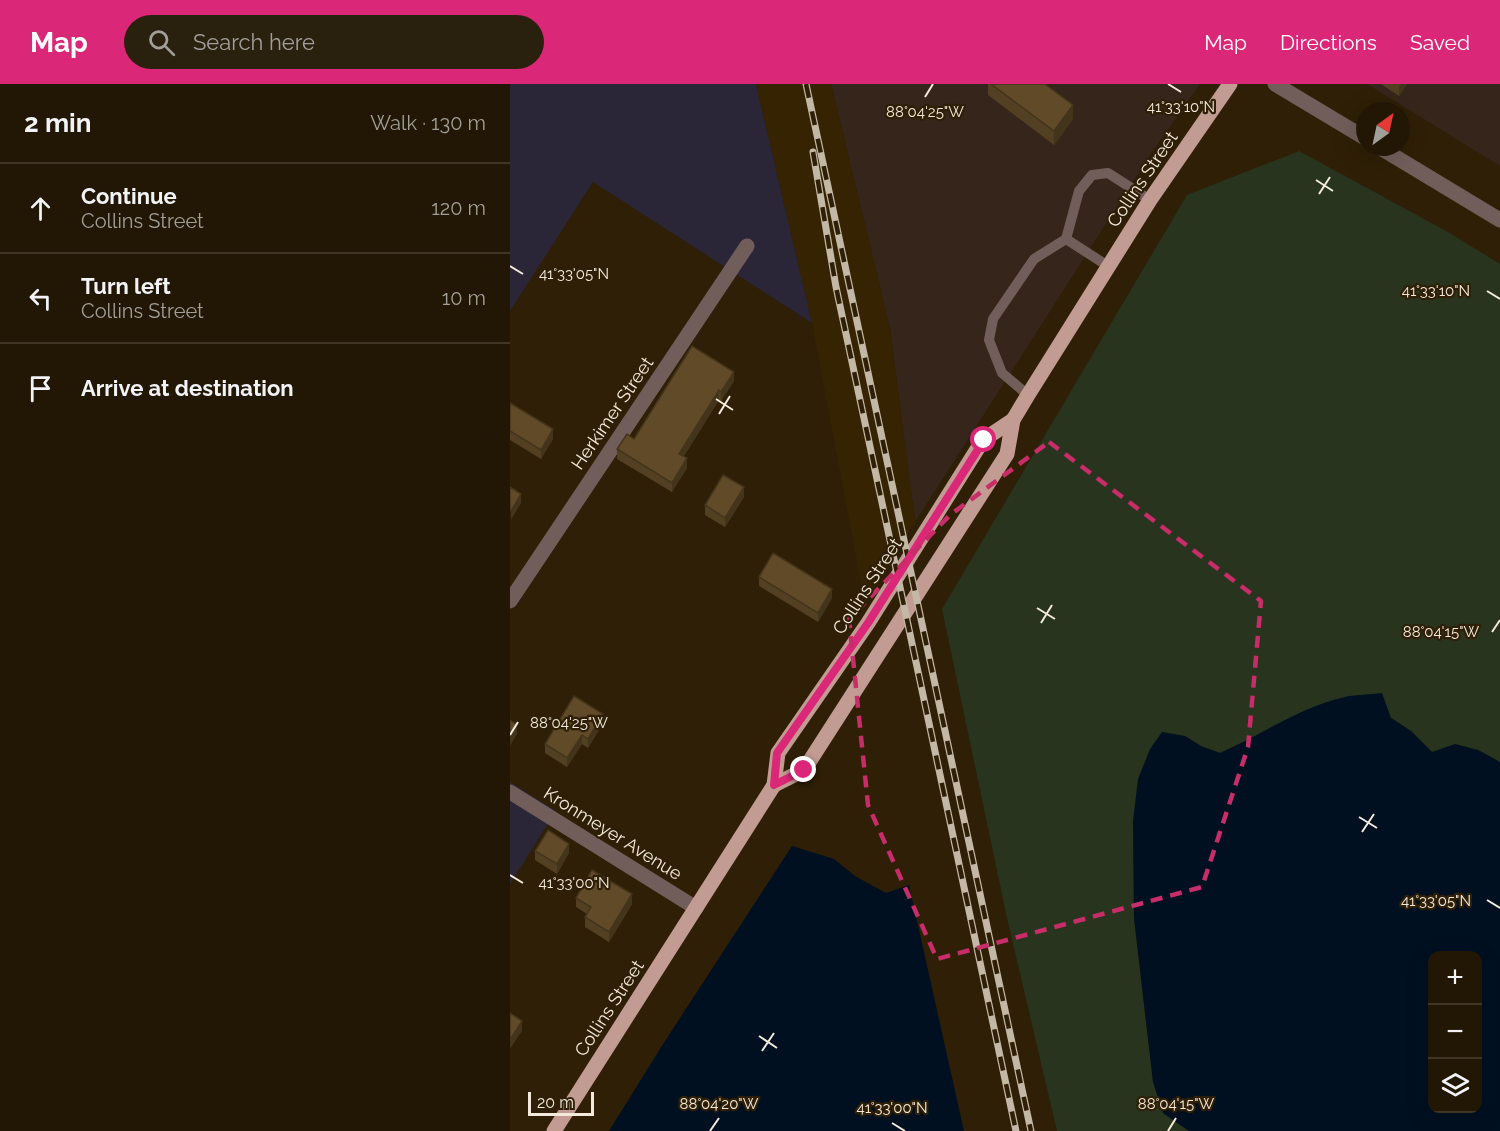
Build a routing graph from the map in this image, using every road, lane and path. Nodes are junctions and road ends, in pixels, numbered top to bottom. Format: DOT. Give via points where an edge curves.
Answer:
graph roads {
  1 [pos="1230,84"];
  2 [pos="1275,84"];
  3 [pos="1356,133"];
  4 [pos="1394,156"];
  5 [pos="1150,200"];
  6 [pos="1500,220"];
  7 [pos="1066,239"];
  8 [pos="747,246"];
  9 [pos="1108,266"];
  10 [pos="1028,395"];
  11 [pos="1013,420"];
  12 [pos="510,601"];
  13 [pos="774,785"];
  14 [pos="510,792"];
  15 [pos="696,908"];
  16 [pos="554,1131"];
  1 -- 5 [label="main road, Collins Street"];
  2 -- 3 [label="street"];
  4 -- 6 [label="street"];
  5 -- 7 [label="lane" via="1108,173 1092,175 1079,190"];
  5 -- 9 [label="main road, Collins Street"];
  7 -- 9 [label="lane"];
  7 -- 10 [label="lane" via="1034,259 993,319 989,340 1002,373"];
  8 -- 12 [label="street, Herkimer Street"];
  9 -- 10 [label="main road, Collins Street"];
  10 -- 11 [label="main road, Collins Street"];
  11 -- 13 [label="main road, Collins Street" via="984,440 868,623 777,753"];
  11 -- 13 [label="main road, Collins Street" via="1007,454 804,770"];
  13 -- 15 [label="main road, Collins Street"];
  14 -- 15 [label="street, Kronmeyer Avenue"];
  15 -- 16 [label="main road, Collins Street"];
}
